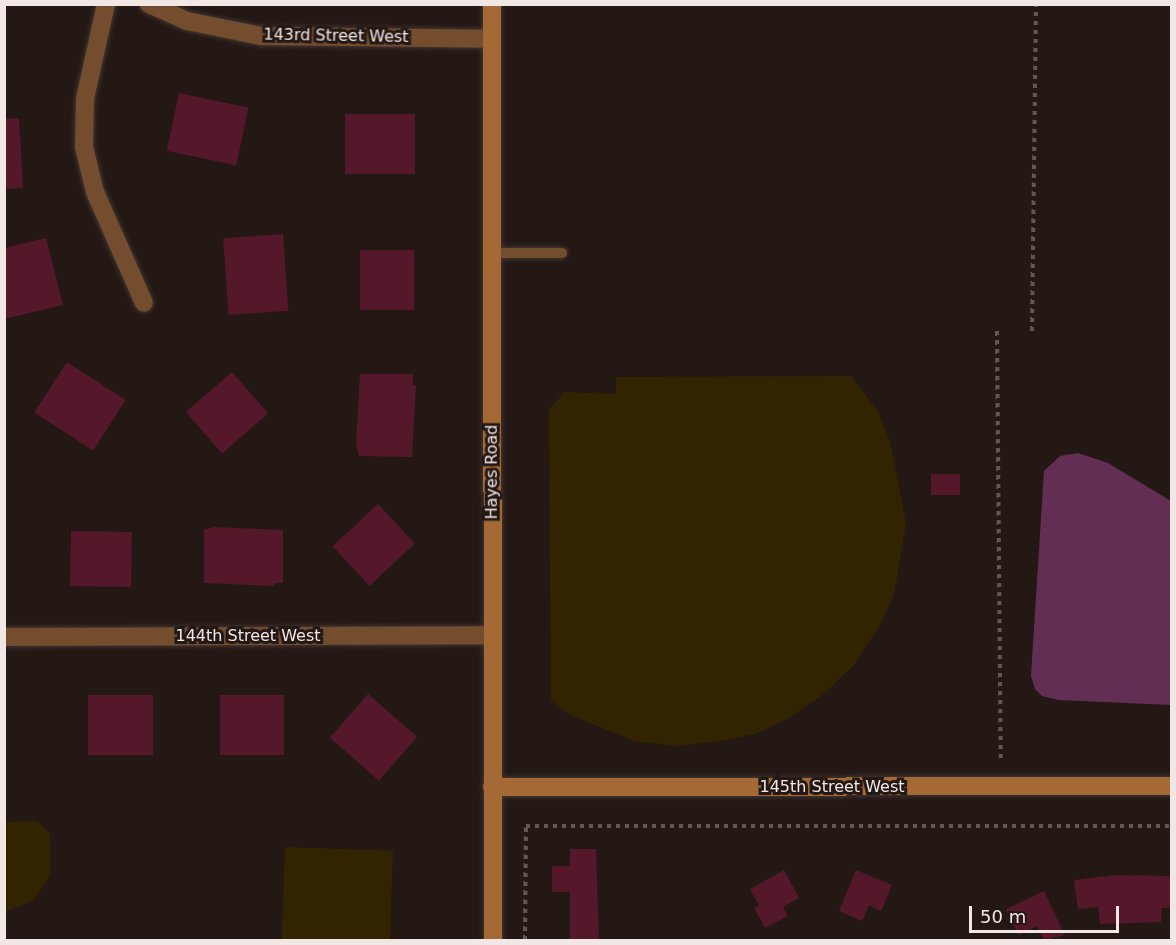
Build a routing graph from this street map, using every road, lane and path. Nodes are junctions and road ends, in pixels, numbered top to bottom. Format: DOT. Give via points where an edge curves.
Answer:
graph roads {
  1 [pos="106,4"];
  2 [pos="149,4"];
  3 [pos="492,4"];
  4 [pos="1036,4"];
  5 [pos="492,39"];
  6 [pos="492,253"];
  7 [pos="562,253"];
  8 [pos="144,303"];
  9 [pos="997,331"];
  10 [pos="1032,331"];
  11 [pos="492,635"];
  12 [pos="4,637"];
  13 [pos="1000,761"];
  14 [pos="1172,786"];
  15 [pos="492,787"];
  16 [pos="1172,826"];
  17 [pos="493,940"];
  18 [pos="525,940"];
  1 -- 8 [label="street" via="85,99 84,147 95,192"];
  2 -- 5 [label="street, 143rd Street West" via="187,21 261,36"];
  3 -- 5 [label="street, Hayes Road"];
  4 -- 10 [label="path"];
  5 -- 6 [label="street, Hayes Road"];
  6 -- 7 [label="lane"];
  6 -- 11 [label="street, Hayes Road"];
  9 -- 13 [label="path"];
  11 -- 12 [label="street, 144th Street West"];
  11 -- 15 [label="street, Hayes Road"];
  14 -- 15 [label="street, 145th Street West"];
  15 -- 17 [label="street, Hayes Road"];
  16 -- 18 [label="path" via="526,826"];
}
